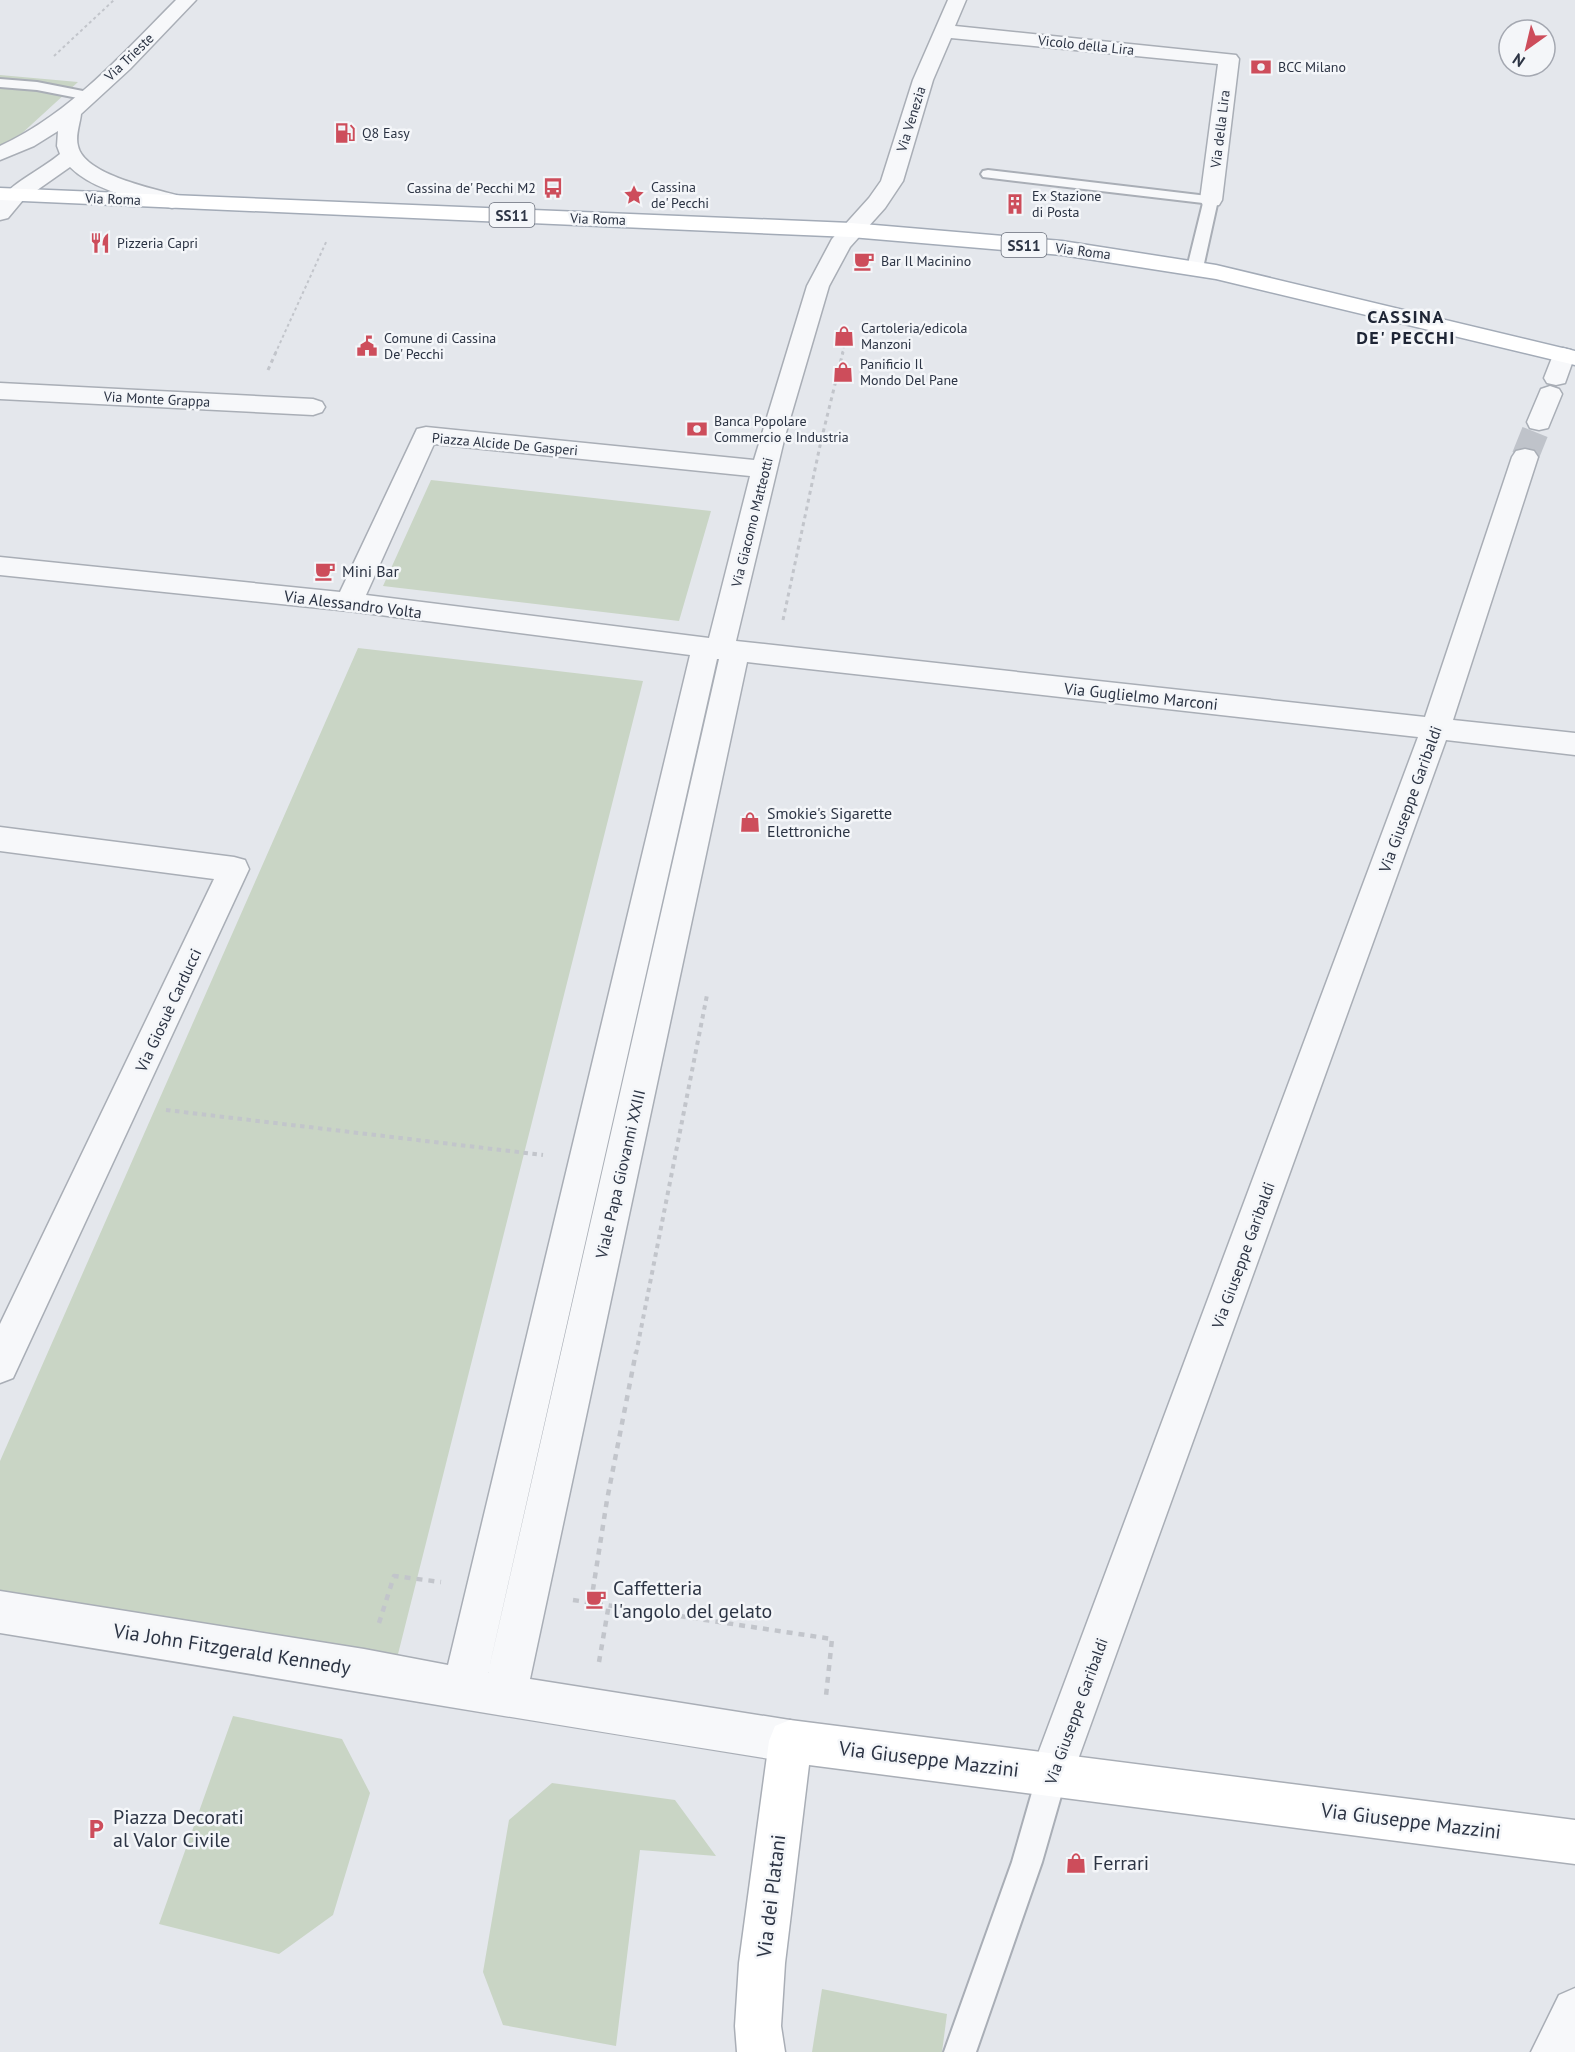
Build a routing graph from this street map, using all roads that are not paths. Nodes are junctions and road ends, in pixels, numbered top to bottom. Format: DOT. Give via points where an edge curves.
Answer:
graph roads {
  1 [pos="187,0"];
  2 [pos="957,0"];
  3 [pos="943,31"];
  4 [pos="1229,59"];
  5 [pos="0,83"];
  6 [pos="88,96"];
  7 [pos="71,114"];
  8 [pos="5,154"];
  9 [pos="71,155"];
  10 [pos="988,174"];
  11 [pos="0,175"];
  12 [pos="7,194"];
  13 [pos="1211,200"];
  14 [pos="172,201"];
  15 [pos="0,213"];
  16 [pos="851,230"];
  17 [pos="1195,268"];
  18 [pos="1569,356"];
  19 [pos="0,391"];
  20 [pos="313,407"];
  21 [pos="1539,422"];
  22 [pos="1525,457"];
  23 [pos="765,469"];
  24 [pos="0,566"];
  25 [pos="349,602"];
  26 [pos="720,649"];
  27 [pos="1436,728"];
  28 [pos="1575,744"];
  29 [pos="0,838"];
  30 [pos="0,1365"];
  31 [pos="0,1612"];
  32 [pos="463,1690"];
  33 [pos="505,1697"];
  34 [pos="805,1743"];
  35 [pos="1052,1775"];
  36 [pos="1575,1842"];
  37 [pos="1575,2011"];
  38 [pos="761,2052"];
  39 [pos="960,2052"];
  40 [pos="1556,2052"];
  1 -- 6 [label="street, Via Trieste"];
  2 -- 3 [label="street, Via Venezia"];
  3 -- 4 [label="street, Vicolo della Lira"];
  3 -- 16 [label="street, Via Venezia" via="892,181"];
  4 -- 13 [label="street, Via della Lira"];
  5 -- 6 [label="lane"];
  6 -- 7 [label="street, Via Trieste"];
  7 -- 8 [label="street, Via Trieste"];
  7 -- 9 [label="street" via="67,145"];
  9 -- 12 [label="street" via="53,171"];
  9 -- 14 [label="street" via="93,174"];
  10 -- 13 [label="lane"];
  11 -- 12 [label="street"];
  12 -- 14 [label="main road, Via Roma / SS11"];
  12 -- 15 [label="street"];
  13 -- 17 [label="lane"];
  14 -- 16 [label="main road, Via Roma / SS11"];
  16 -- 17 [label="main road, Via Roma / SS11" via="1062,248"];
  16 -- 23 [label="street, Via Giacomo Matteotti" via="834,252 818,286"];
  17 -- 18 [label="main road, Via Roma / SS11"];
  18 -- 21 [label="street"];
  19 -- 20 [label="street, Via Monte Grappa"];
  22 -- 27 [label="street, Via Giuseppe Garibaldi"];
  23 -- 25 [label="street, Piazza Alcide De Gasperi" via="426,435"];
  23 -- 26 [label="street, Via Giacomo Matteotti"];
  24 -- 25 [label="street, Via Alessandro Volta"];
  25 -- 26 [label="street, Via Alessandro Volta"];
  26 -- 27 [label="street, Via Guglielmo Marconi"];
  26 -- 32 [label="street" via="587,1160"];
  26 -- 33 [label="street, Viale Papa Giovanni XXIII"];
  27 -- 28 [label="street, Via Guglielmo Marconi"];
  27 -- 35 [label="street, Via Giuseppe Garibaldi"];
  29 -- 30 [label="street, Via Giosuè Carducci" via="234,869"];
  31 -- 32 [label="street, Via John Fitzgerald Kennedy" via="364,1670"];
  32 -- 33 [label="street, Via Giuseppe Mazzini"];
  33 -- 34 [label="street, Via Giuseppe Mazzini"];
  34 -- 35 [label="main road, Via Giuseppe Mazzini"];
  34 -- 38 [label="main road, Via dei Platani" via="762,1964"];
  35 -- 36 [label="main road, Via Giuseppe Mazzini"];
  35 -- 39 [label="lane, Via Giuseppe Garibaldi" via="1027,1862"];
  37 -- 40 [label="street"];
}
